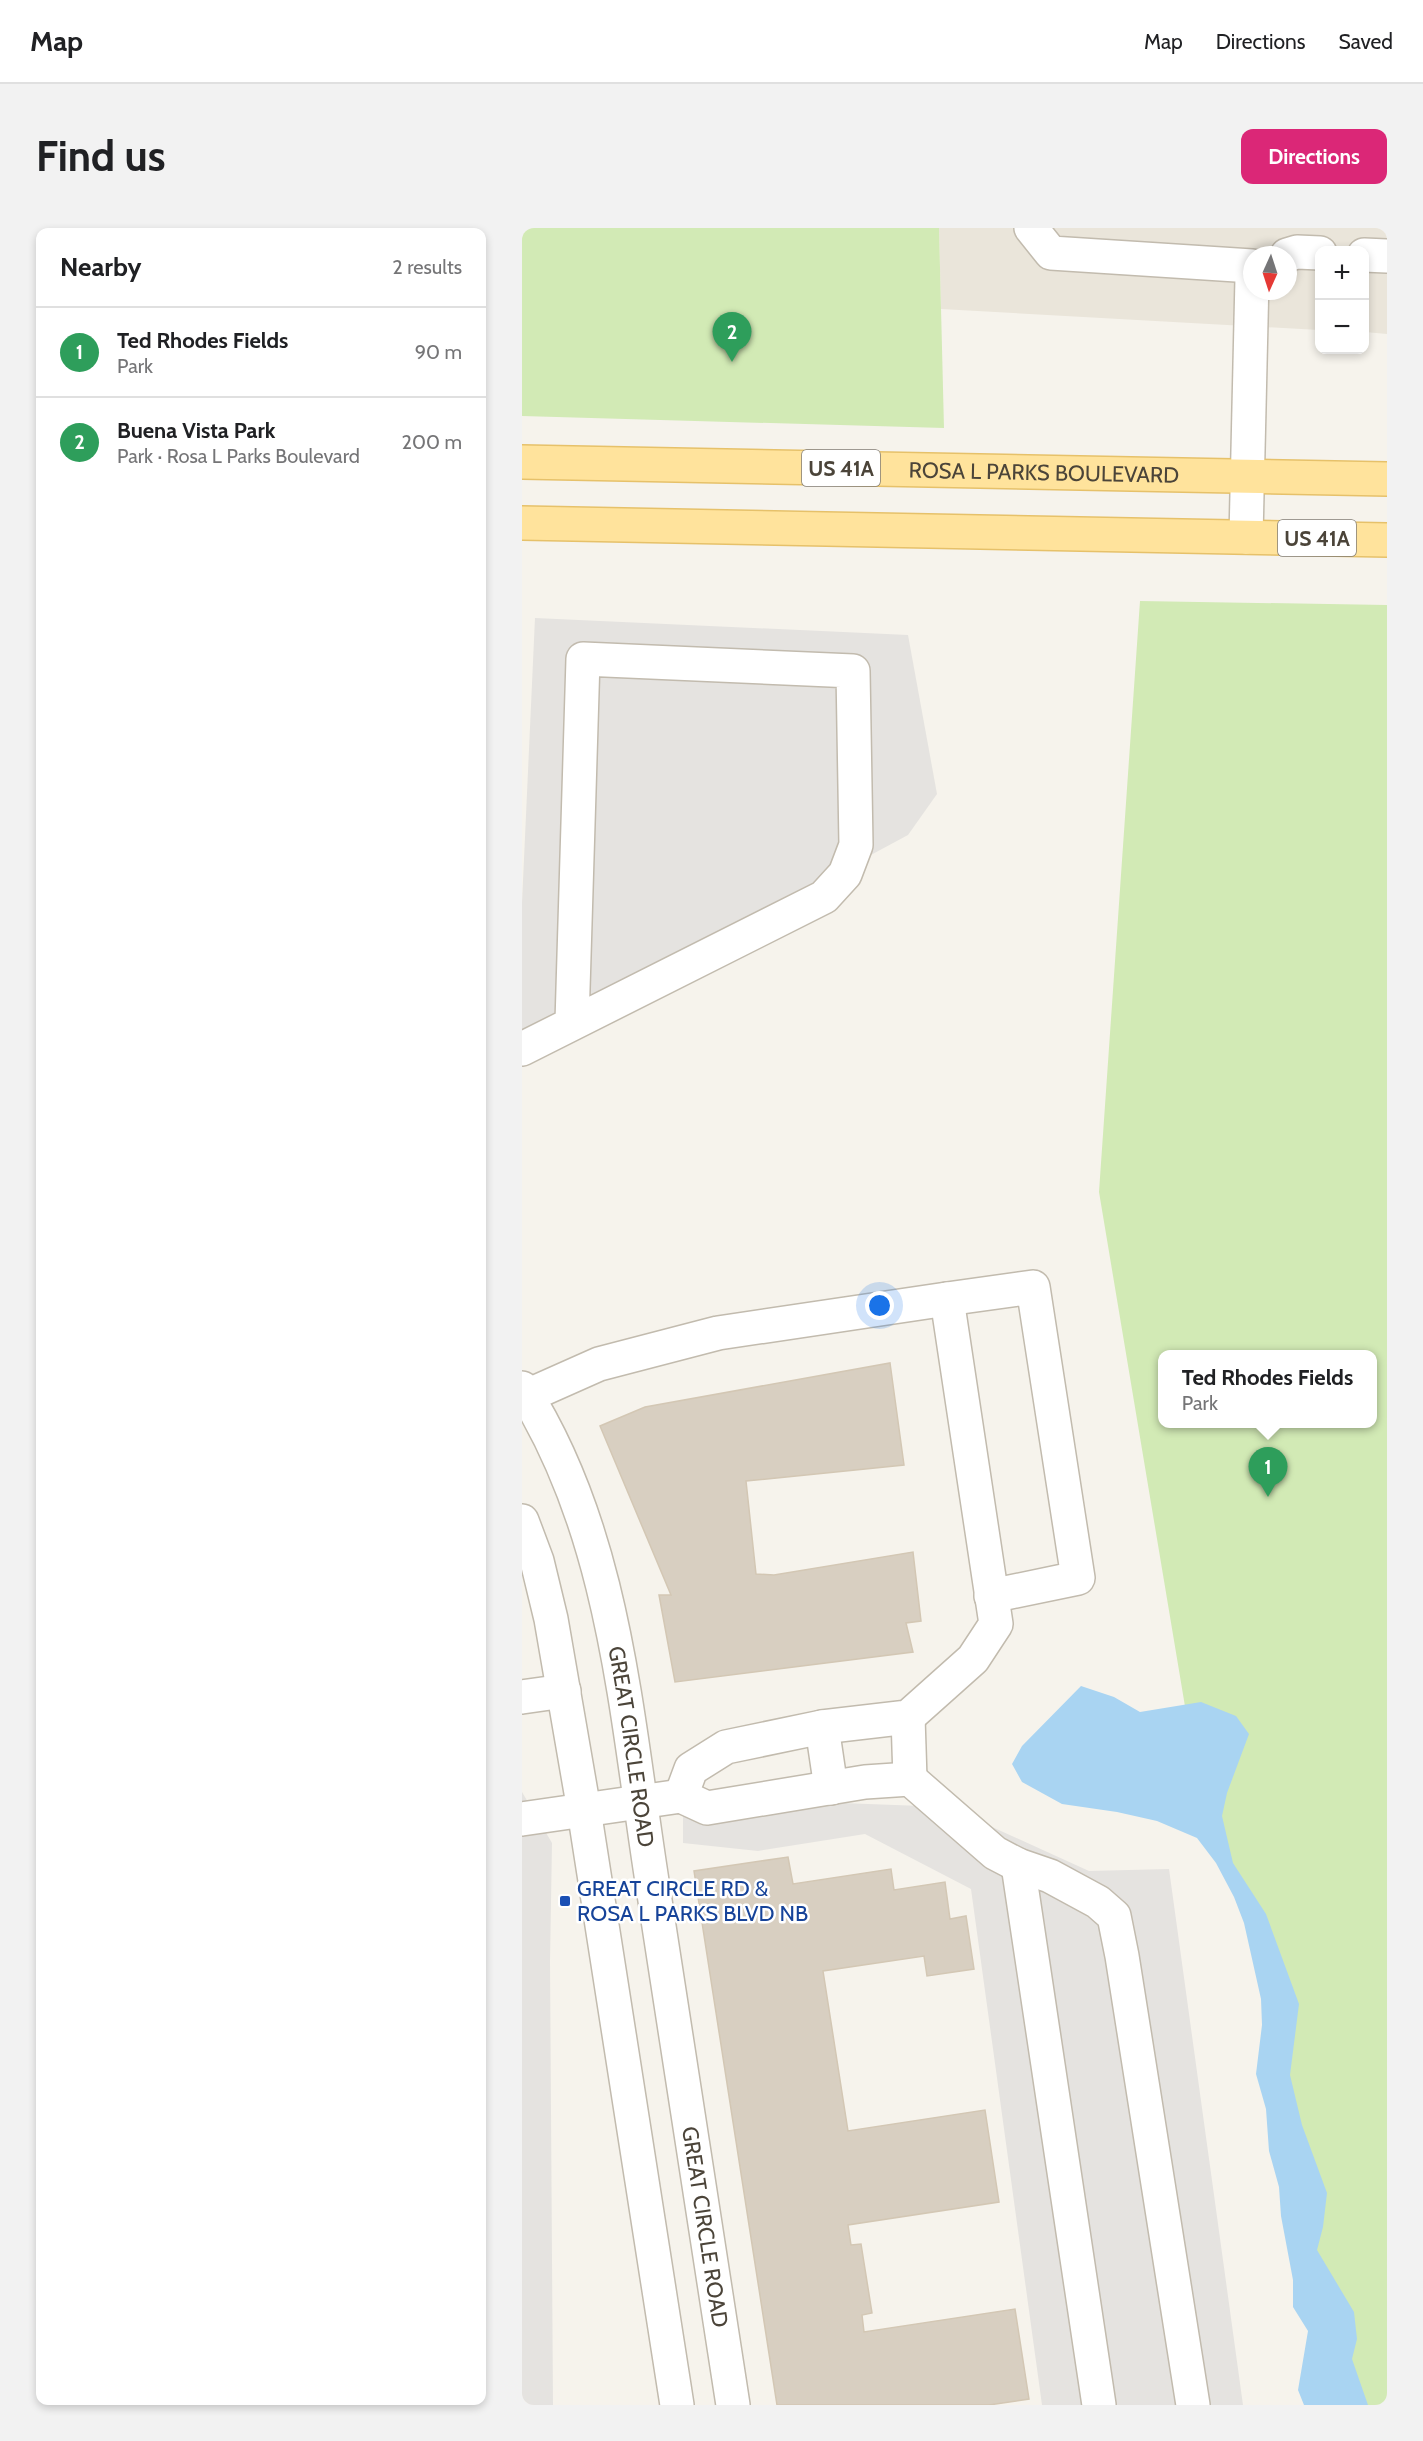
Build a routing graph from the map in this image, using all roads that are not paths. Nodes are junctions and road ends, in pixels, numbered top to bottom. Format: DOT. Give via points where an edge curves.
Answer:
graph roads {
  1 [pos="1031,228"];
  2 [pos="1297,252"];
  3 [pos="1315,253"];
  4 [pos="1369,255"];
  5 [pos="1387,256"];
  6 [pos="1243,265"];
  7 [pos="1251,300"];
  8 [pos="522,462"];
  9 [pos="1246,477"];
  10 [pos="1387,479"];
  11 [pos="522,523"];
  12 [pos="1246,537"];
  13 [pos="1387,540"];
  14 [pos="572,1022"];
  15 [pos="522,1049"];
  16 [pos="947,1299"];
  17 [pos="525,1392"];
  18 [pos="522,1521"];
  19 [pos="992,1596"];
  20 [pos="564,1691"];
  21 [pos="522,1697"];
  22 [pos="908,1717"];
  23 [pos="822,1726"];
  24 [pos="910,1779"];
  25 [pos="831,1788"];
  26 [pos="681,1796"];
  27 [pos="640,1802"];
  28 [pos="584,1810"];
  29 [pos="522,1819"];
  30 [pos="1018,1865"];
  31 [pos="677,2405"];
  32 [pos="734,2405"];
  33 [pos="1099,2405"];
  34 [pos="1193,2405"];
  1 -- 6 [label="street" via="1051,253"];
  2 -- 3 [label="street"];
  4 -- 5 [label="street"];
  7 -- 9 [label="street"];
  8 -- 9 [label="main road, ROSA L PARKS BOULEVARD / US 41A"];
  9 -- 10 [label="main road, ROSA L PARKS BOULEVARD / US 41A"];
  9 -- 12 [label="street"];
  11 -- 12 [label="main road, US 41A"];
  12 -- 13 [label="main road, US 41A"];
  14 -- 14 [label="street" via="824,897 845,874 856,845 853,671 583,659"];
  14 -- 15 [label="street"];
  16 -- 17 [label="street" via="718,1333 599,1364"];
  16 -- 19 [label="street"];
  16 -- 19 [label="street" via="1033,1287 1078,1578"];
  17 -- 27 [label="street, GREAT CIRCLE ROAD" via="569,1479 597,1565 621,1664"];
  18 -- 20 [label="street" via="537,1561"];
  19 -- 22 [label="street" via="996,1624 973,1659"];
  20 -- 21 [label="street"];
  20 -- 28 [label="street"];
  22 -- 23 [label="street"];
  22 -- 24 [label="street"];
  23 -- 25 [label="street"];
  23 -- 26 [label="street" via="726,1747 691,1769"];
  24 -- 25 [label="street"];
  24 -- 30 [label="street" via="995,1853"];
  25 -- 26 [label="street" via="707,1808"];
  26 -- 27 [label="street"];
  27 -- 28 [label="street"];
  27 -- 32 [label="street, GREAT CIRCLE ROAD"];
  28 -- 29 [label="street"];
  28 -- 31 [label="street"];
  30 -- 33 [label="street"];
  30 -- 34 [label="street" via="1050,1876 1098,1902 1114,1916"];
}
